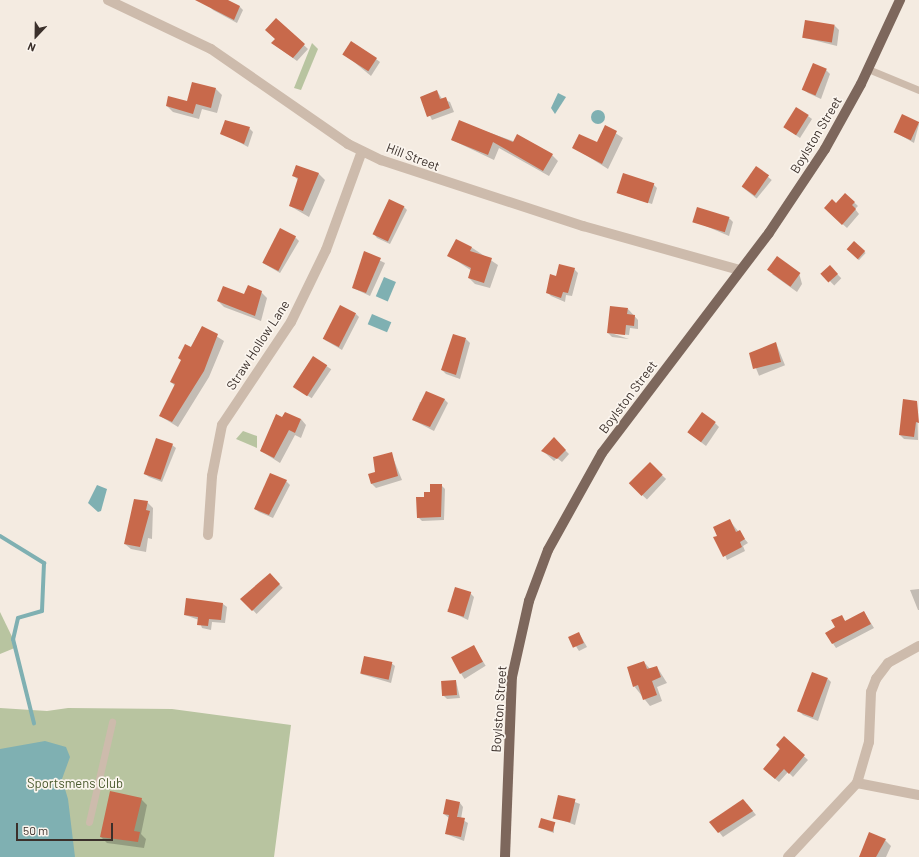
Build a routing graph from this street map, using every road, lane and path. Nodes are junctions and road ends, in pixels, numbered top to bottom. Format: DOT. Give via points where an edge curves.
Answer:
graph roads {
  1 [pos="108,0"];
  2 [pos="900,0"];
  3 [pos="868,69"];
  4 [pos="919,90"];
  5 [pos="362,151"];
  6 [pos="740,270"];
  7 [pos="208,535"];
  8 [pos="919,646"];
  9 [pos="112,722"];
  10 [pos="857,783"];
  11 [pos="919,795"];
  12 [pos="89,822"];
  13 [pos="505,857"];
  14 [pos="788,857"];
  1 -- 5 [label="street, Hill Street" via="211,49"];
  2 -- 3 [label="main road, Boylston Street"];
  3 -- 4 [label="lane"];
  3 -- 6 [label="main road, Boylston Street" via="825,149"];
  5 -- 6 [label="street, Hill Street" via="464,190"];
  5 -- 7 [label="street, Straw Hollow Lane" via="326,250 291,322 222,425 212,476"];
  6 -- 13 [label="main road, Boylston Street" via="598,460 542,566 526,614 512,677"];
  8 -- 10 [label="street" via="888,663 876,679 871,692 869,742"];
  9 -- 12 [label="lane"];
  10 -- 11 [label="street"];
  10 -- 14 [label="street"];
}
